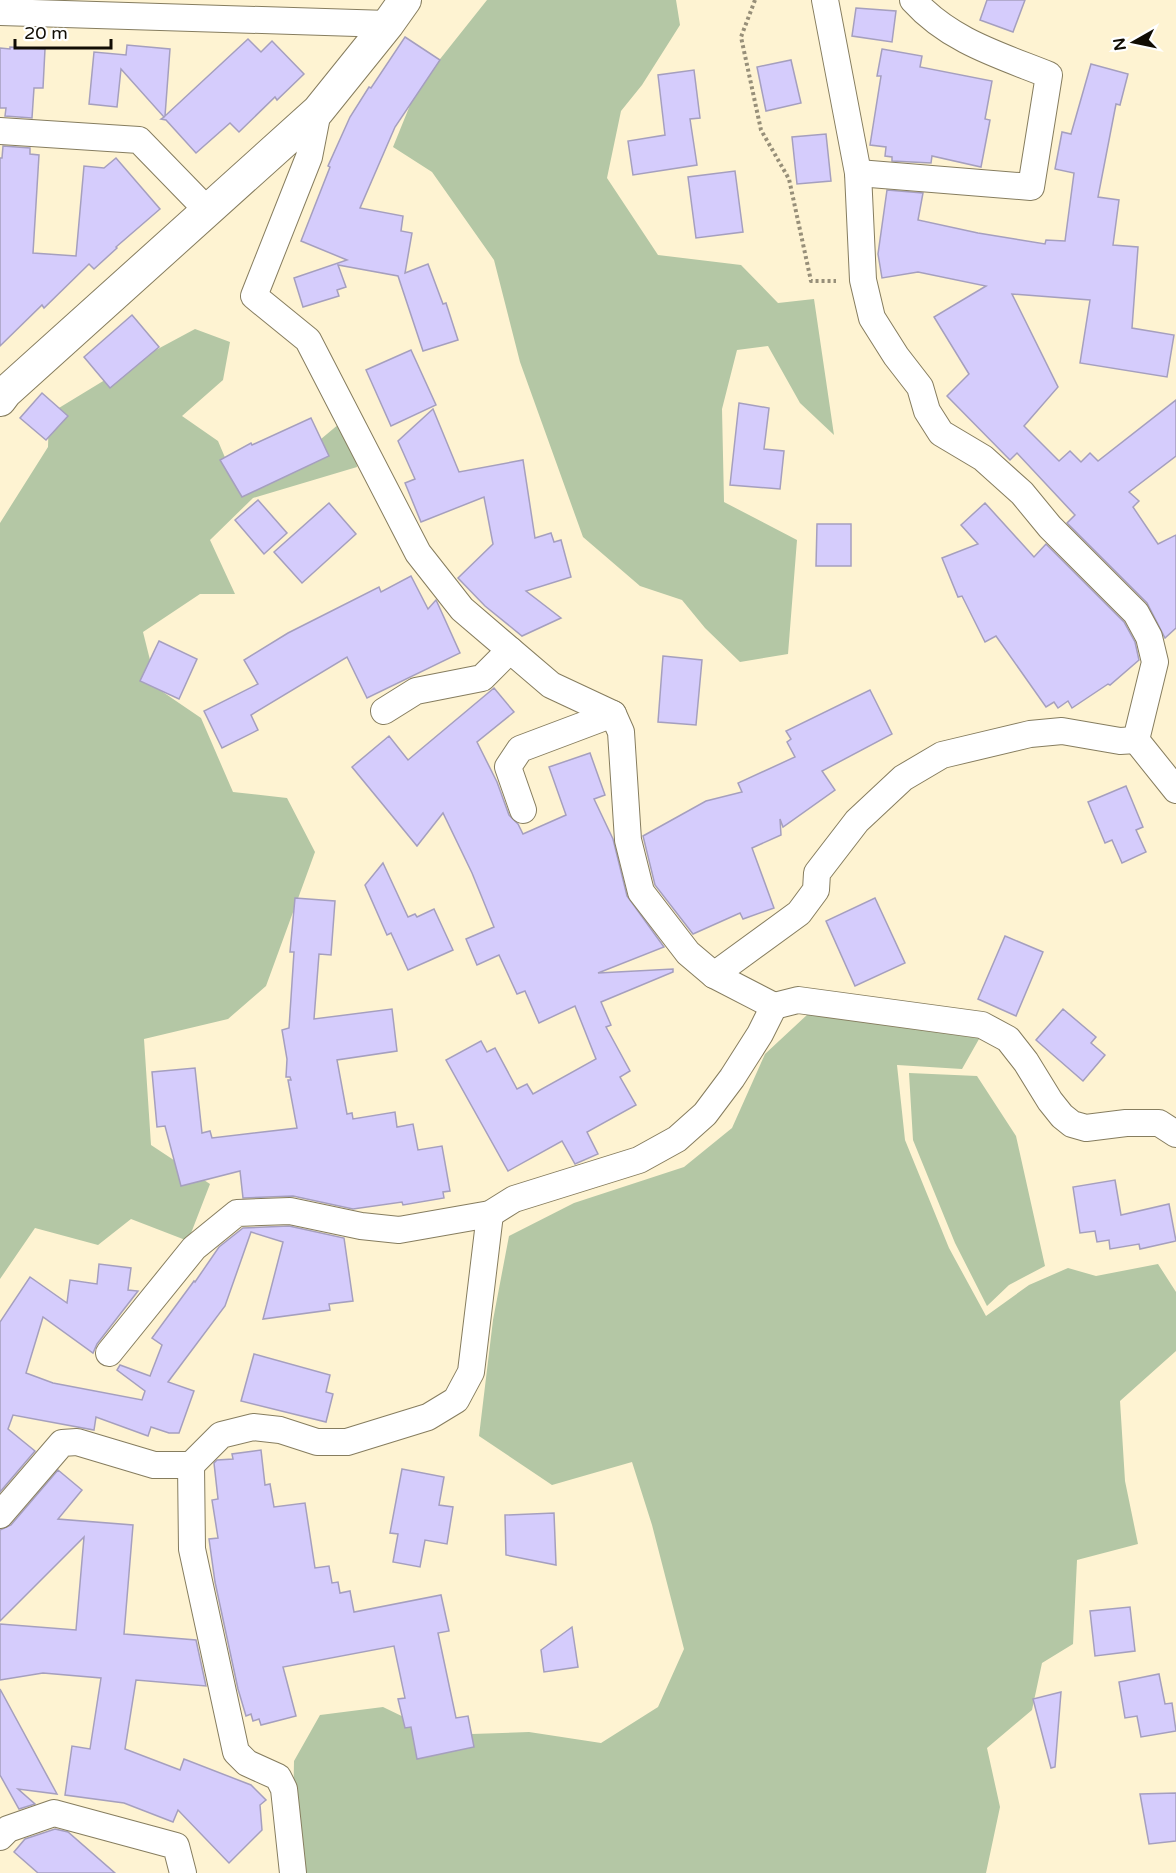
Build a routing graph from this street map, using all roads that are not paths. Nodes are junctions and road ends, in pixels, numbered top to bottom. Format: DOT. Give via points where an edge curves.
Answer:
graph roads {
  1 [pos="825,0"];
  2 [pos="913,0"];
  3 [pos="0,12"];
  4 [pos="397,12"];
  5 [pos="318,111"];
  6 [pos="0,130"];
  7 [pos="858,173"];
  8 [pos="208,211"];
  9 [pos="2,394"];
  10 [pos="510,650"];
  11 [pos="384,711"];
  12 [pos="614,714"];
  13 [pos="1136,740"];
  14 [pos="1176,790"];
  15 [pos="523,810"];
  16 [pos="714,975"];
  17 [pos="774,1006"];
  18 [pos="1176,1134"];
  19 [pos="490,1214"];
  20 [pos="109,1353"];
  21 [pos="191,1465"];
  22 [pos="0,1515"];
  23 [pos="0,1837"];
  24 [pos="183,1873"];
  25 [pos="293,1873"];
  1 -- 7 [label="street"];
  2 -- 7 [label="street" via="929,17 963,41 1049,75 1031,187"];
  3 -- 4 [label="street"];
  4 -- 5 [label="street"];
  5 -- 8 [label="street"];
  5 -- 10 [label="street" via="309,157 254,296 308,340 418,553 462,609"];
  6 -- 8 [label="street" via="139,140"];
  7 -- 13 [label="street" via="863,280 872,318 920,387 927,411 941,433 983,458 1022,493 1050,527 1136,613 1149,637 1155,662"];
  8 -- 9 [label="street"];
  10 -- 11 [label="street" via="482,678 416,691"];
  10 -- 12 [label="street" via="551,685"];
  12 -- 15 [label="street" via="520,749 508,767"];
  12 -- 16 [label="street" via="621,732 628,840 641,892 688,953"];
  13 -- 14 [label="street"];
  13 -- 16 [label="street" via="1062,731 1030,734 942,755 903,778 857,821 817,873 816,891 799,913"];
  16 -- 17 [label="street"];
  17 -- 18 [label="street" via="798,1000 982,1025 1008,1039 1050,1101 1072,1124 1086,1128 1159,1123"];
  17 -- 19 [label="street" via="732,1078 705,1114 677,1140 639,1160 514,1199"];
  19 -- 20 [label="street" via="399,1230 290,1211 237,1213 194,1248"];
  19 -- 21 [label="street" via="471,1372 456,1400 428,1417 347,1442 317,1442 280,1430 253,1427 221,1435"];
  21 -- 22 [label="street" via="154,1465 77,1442 62,1443"];
  21 -- 25 [label="street" via="192,1549 236,1752 247,1763 278,1777 284,1789"];
  23 -- 24 [label="street" via="8,1829 54,1813 176,1846"];
}
